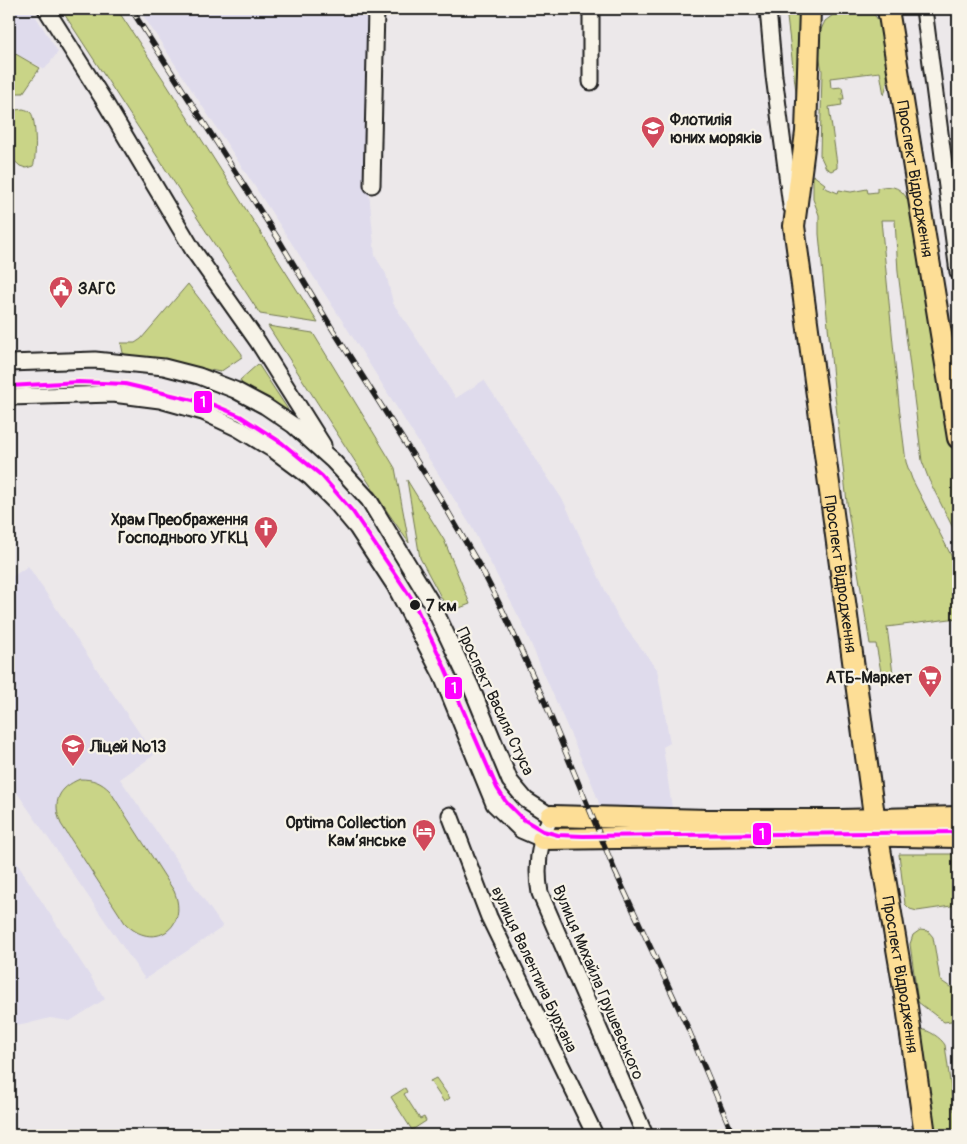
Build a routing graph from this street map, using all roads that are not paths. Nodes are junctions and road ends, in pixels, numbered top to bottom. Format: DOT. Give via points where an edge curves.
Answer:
graph roads {
  1 [pos="46,9"];
  2 [pos="376,9"];
  3 [pos="591,9"];
  4 [pos="768,9"];
  5 [pos="880,9"];
  6 [pos="924,9"];
  7 [pos="813,14"];
  8 [pos="890,18"];
  9 [pos="591,82"];
  10 [pos="372,185"];
  11 [pos="794,226"];
  12 [pos="958,272"];
  13 [pos="9,363"];
  14 [pos="9,397"];
  15 [pos="958,438"];
  16 [pos="333,461"];
  17 [pos="450,814"];
  18 [pos="551,816"];
  19 [pos="958,817"];
  20 [pos="876,827"];
  21 [pos="958,837"];
  22 [pos="542,839"];
  23 [pos="595,1135"];
  24 [pos="646,1135"];
  25 [pos="925,1135"];
  1 -- 16 [label="street" via="193,250 258,342"];
  2 -- 10 [label="street"];
  3 -- 9 [label="street"];
  4 -- 11 [label="street"];
  5 -- 8 [label="main road"];
  6 -- 12 [label="street"];
  7 -- 11 [label="main road, Проспект Відродження" via="806,132"];
  8 -- 15 [label="main road, Проспект Відродження"];
  11 -- 20 [label="main road, Проспект Відродження"];
  13 -- 16 [label="street, Проспект Василя Стуса" via="95,360 164,367 199,376 265,406 293,425"];
  14 -- 22 [label="street" via="113,394 160,400 203,412 239,429 310,477 357,528 395,586 441,674 494,804 521,830"];
  16 -- 18 [label="street, Проспект Василя Стуса" via="369,500 432,604 472,689 510,782 526,800"];
  17 -- 23 [label="street, вулиця Валентина Бурхана" via="489,918"];
  18 -- 20 [label="main road" via="841,820"];
  18 -- 22 [label="street, Вулиця Михайла Грушевського"];
  19 -- 20 [label="main road"];
  20 -- 21 [label="main road"];
  20 -- 22 [label="main road"];
  20 -- 25 [label="main road, Проспект Відродження"];
  22 -- 24 [label="street, Вулиця Михайла Грушевського" via="537,875 540,893"];
}
